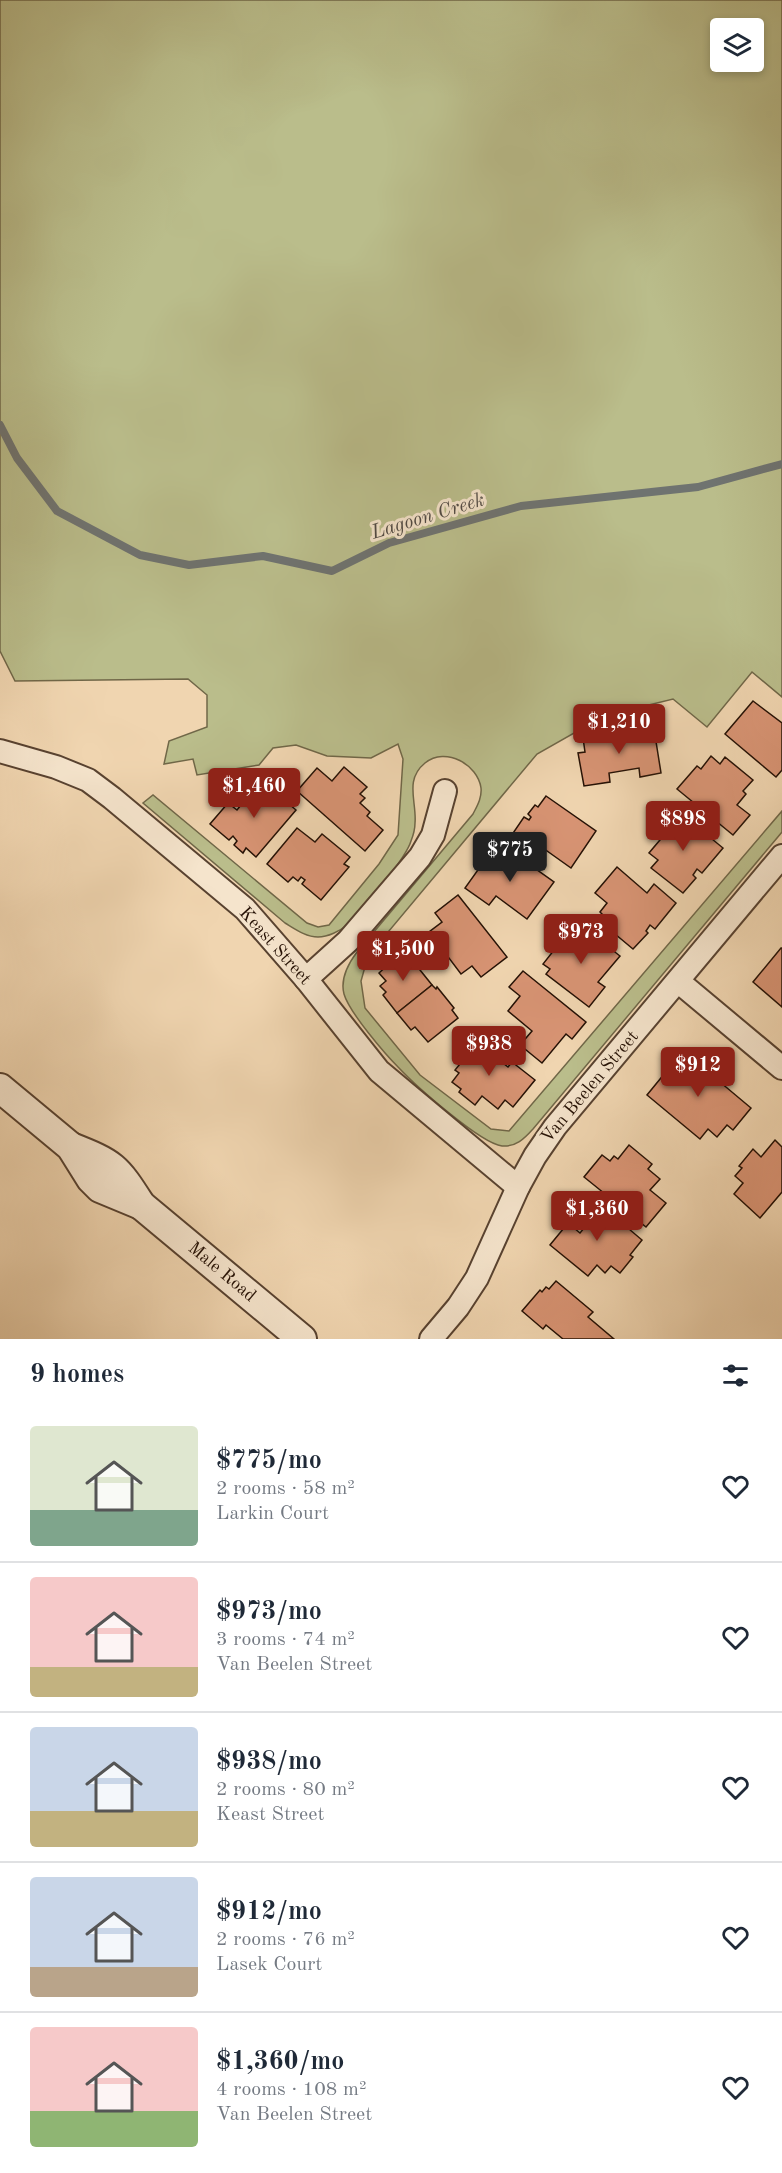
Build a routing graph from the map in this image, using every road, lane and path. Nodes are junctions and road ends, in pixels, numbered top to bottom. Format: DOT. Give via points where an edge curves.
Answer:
graph roads {
  1 [pos="0,751"];
  2 [pos="445,791"];
  3 [pos="782,856"];
  4 [pos="306,979"];
  5 [pos="679,982"];
  6 [pos="782,1068"];
  7 [pos="0,1088"];
  8 [pos="518,1187"];
  9 [pos="302,1339"];
  10 [pos="431,1339"];
  1 -- 4 [label="street, Keast Street" via="88,780 245,909"];
  2 -- 4 [label="street" via="433,835 420,857 348,941"];
  3 -- 5 [label="street, Van Beelen Street"];
  4 -- 8 [label="street, Keast Street" via="379,1071"];
  5 -- 6 [label="street"];
  5 -- 8 [label="street, Van Beelen Street" via="555,1127"];
  7 -- 9 [label="street, Male Road" via="71,1147 114,1167 141,1205"];
  8 -- 10 [label="street, Van Beelen Street" via="477,1278"];
}
